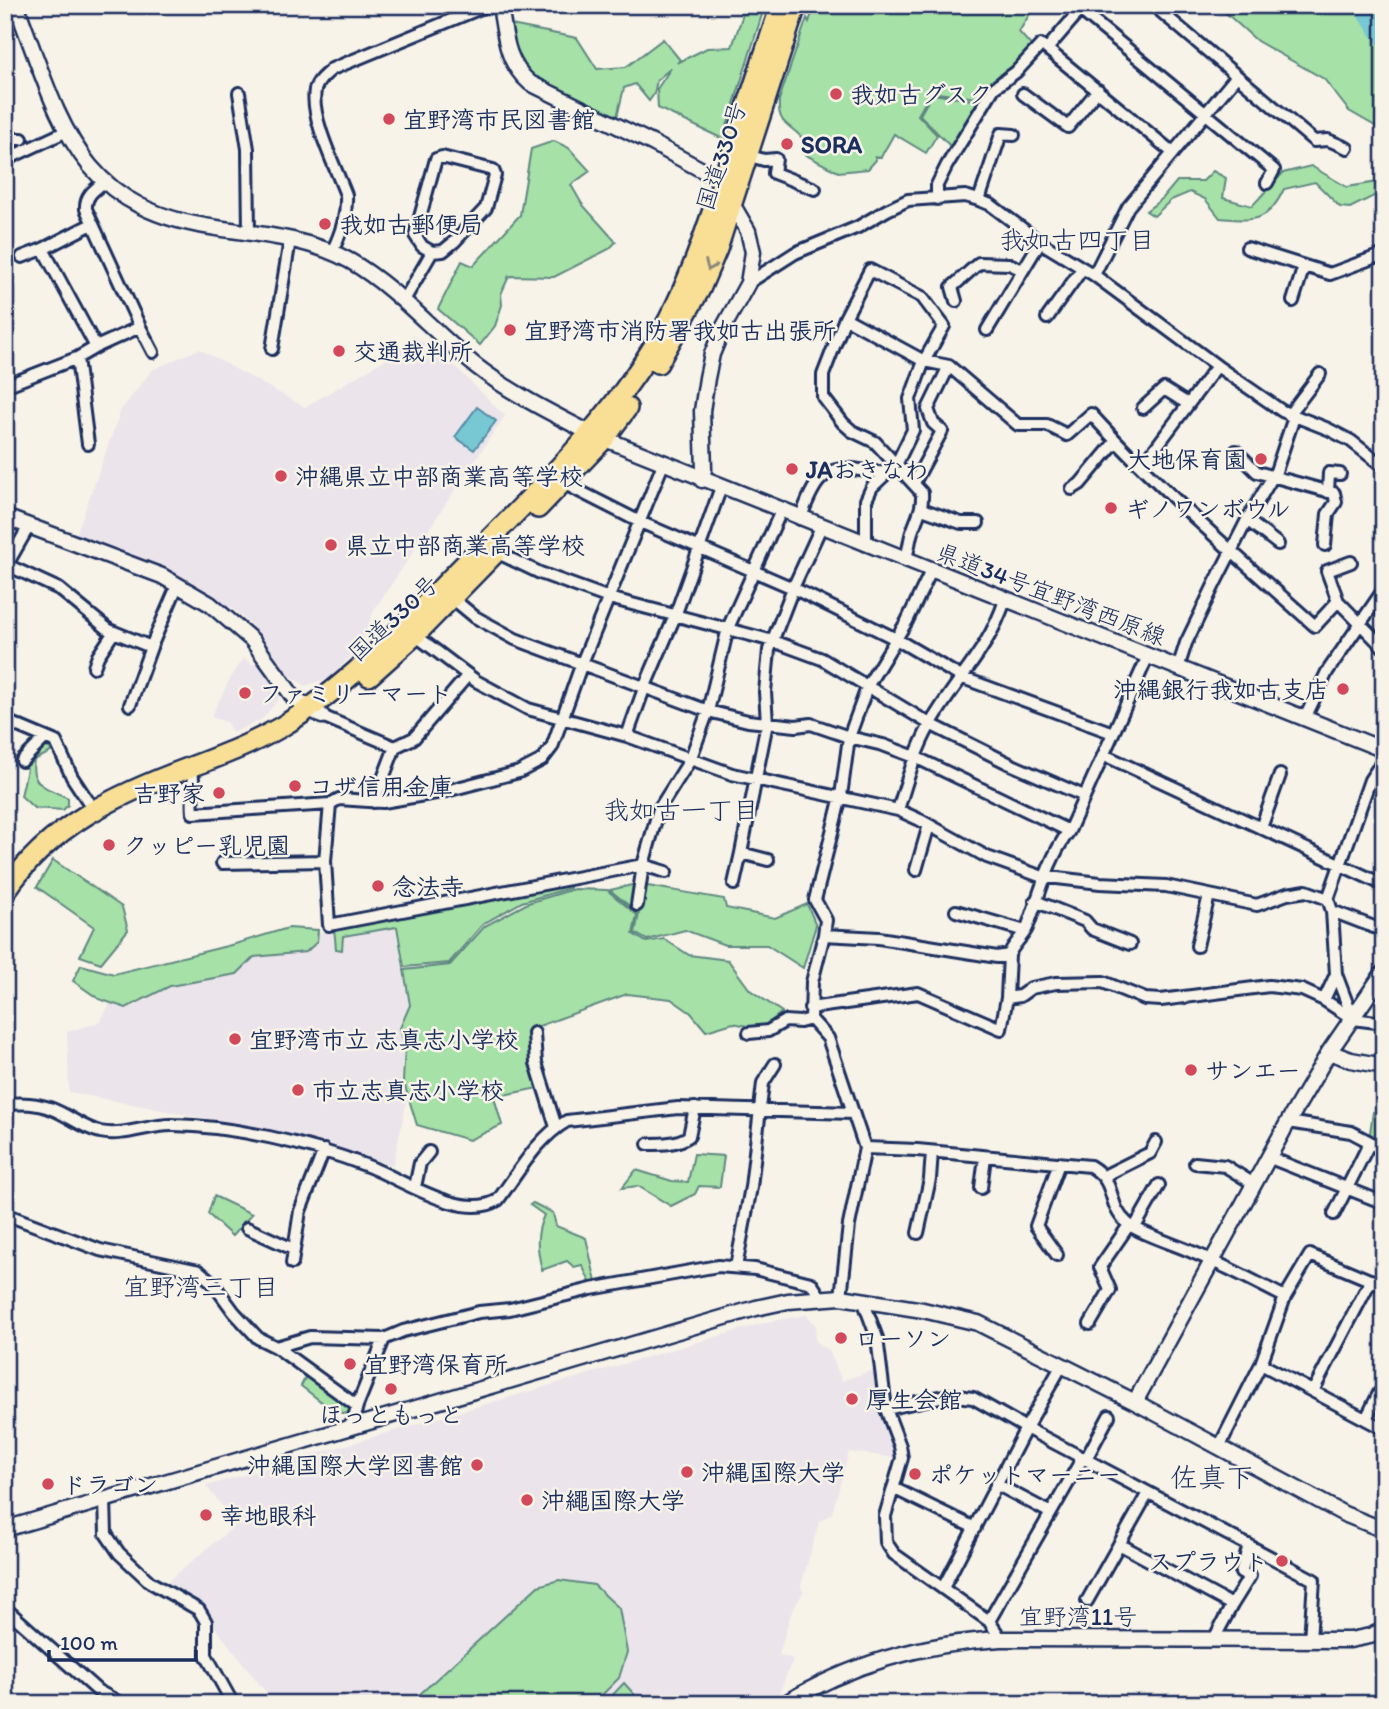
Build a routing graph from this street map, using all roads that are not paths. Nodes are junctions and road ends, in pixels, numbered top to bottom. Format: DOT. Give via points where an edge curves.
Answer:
graph roads {
  1 [pos="16,5"];
  2 [pos="488,5"];
  3 [pos="500,5"];
  4 [pos="781,5"];
  5 [pos="796,5"];
  6 [pos="1153,5"];
  7 [pos="1079,7"];
  8 [pos="1041,45"];
  9 [pos="1236,77"];
  10 [pos="1098,89"];
  11 [pos="239,93"];
  12 [pos="1023,94"];
  13 [pos="1205,114"];
  14 [pos="67,131"];
  15 [pos="1014,135"];
  16 [pos="5,139"];
  17 [pos="22,139"];
  18 [pos="1347,148"];
  19 [pos="1172,152"];
  20 [pos="747,155"];
  21 [pos="5,160"];
  22 [pos="103,183"];
  23 [pos="722,183"];
  24 [pos="1267,183"];
  25 [pos="815,189"];
  26 [pos="937,199"];
  27 [pos="979,200"];
  28 [pos="733,202"];
  29 [pos="92,224"];
  30 [pos="249,233"];
  31 [pos="290,240"];
  32 [pos="1040,242"];
  33 [pos="1247,248"];
  34 [pos="43,249"];
  35 [pos="332,252"];
  36 [pos="432,252"];
  37 [pos="1384,254"];
  38 [pos="22,257"];
  39 [pos="1304,265"];
  40 [pos="1082,269"];
  41 [pos="1023,270"];
  42 [pos="1094,275"];
  43 [pos="748,283"];
  44 [pos="956,301"];
  45 [pos="1293,301"];
  46 [pos="403,302"];
  47 [pos="845,318"];
  48 [pos="1047,318"];
  49 [pos="140,327"];
  50 [pos="987,330"];
  51 [pos="96,346"];
  52 [pos="272,349"];
  53 [pos="153,352"];
  54 [pos="77,358"];
  55 [pos="925,361"];
  56 [pos="949,366"];
  57 [pos="1217,366"];
  58 [pos="1320,374"];
  59 [pos="5,386"];
  60 [pos="1188,404"];
  61 [pos="1143,408"];
  62 [pos="1291,416"];
  63 [pos="597,436"];
  64 [pos="1116,441"];
  65 [pos="88,444"];
  66 [pos="1236,451"];
  67 [pos="663,464"];
  68 [pos="894,466"];
  69 [pos="1142,466"];
  70 [pos="1384,467"];
  71 [pos="1340,474"];
  72 [pos="1273,476"];
  73 [pos="702,480"];
  74 [pos="562,483"];
  75 [pos="914,483"];
  76 [pos="721,488"];
  77 [pos="1072,489"];
  78 [pos="1328,492"];
  79 [pos="922,509"];
  80 [pos="781,511"];
  81 [pos="5,517"];
  82 [pos="800,519"];
  83 [pos="1247,520"];
  84 [pos="640,522"];
  85 [pos="978,523"];
  86 [pos="29,526"];
  87 [pos="821,527"];
  88 [pos="1278,544"];
  89 [pos="866,545"];
  90 [pos="1325,545"];
  91 [pos="699,548"];
  92 [pos="496,552"];
  93 [pos="1232,552"];
  94 [pos="905,560"];
  95 [pos="1352,562"];
  96 [pos="6,567"];
  97 [pos="931,571"];
  98 [pos="753,573"];
  99 [pos="178,584"];
  100 [pos="793,588"];
  101 [pos="1384,589"];
  102 [pos="452,598"];
  103 [pos="610,598"];
  104 [pos="1004,600"];
  105 [pos="1338,601"];
  106 [pos="675,616"];
  107 [pos="1361,624"];
  108 [pos="728,628"];
  109 [pos="114,632"];
  110 [pos="415,635"];
  111 [pos="896,639"];
  112 [pos="773,641"];
  113 [pos="1383,646"];
  114 [pos="152,647"];
  115 [pos="1148,656"];
  116 [pos="582,663"];
  117 [pos="94,667"];
  118 [pos="1178,668"];
  119 [pos="468,676"];
  120 [pos="963,678"];
  121 [pos="868,685"];
  122 [pos="645,686"];
  123 [pos="130,705"];
  124 [pos="708,711"];
  125 [pos="315,712"];
  126 [pos="1305,718"];
  127 [pos="561,719"];
  128 [pos="6,721"];
  129 [pos="767,723"];
  130 [pos="930,724"];
  131 [pos="1113,733"];
  132 [pos="627,736"];
  133 [pos="849,737"];
  134 [pos="46,738"];
  135 [pos="395,747"];
  136 [pos="1384,750"];
  137 [pos="1104,755"];
  138 [pos="915,757"];
  139 [pos="1384,759"];
  140 [pos="690,760"];
  141 [pos="22,761"];
  142 [pos="192,773"];
  143 [pos="1280,775"];
  144 [pos="755,779"];
  145 [pos="841,796"];
  146 [pos="1084,796"];
  147 [pos="374,802"];
  148 [pos="330,804"];
  149 [pos="93,809"];
  150 [pos="898,810"];
  151 [pos="929,825"];
  152 [pos="1261,828"];
  153 [pos="1069,831"];
  154 [pos="741,853"];
  155 [pos="768,860"];
  156 [pos="325,862"];
  157 [pos="222,863"];
  158 [pos="1340,864"];
  159 [pos="643,865"];
  160 [pos="916,870"];
  161 [pos="666,872"];
  162 [pos="1044,876"];
  163 [pos="734,884"];
  164 [pos="1384,885"];
  165 [pos="5,892"];
  166 [pos="1209,895"];
  167 [pos="1328,900"];
  168 [pos="1035,901"];
  169 [pos="637,905"];
  170 [pos="956,911"];
  171 [pos="1332,911"];
  172 [pos="1026,931"];
  173 [pos="1384,931"];
  174 [pos="824,935"];
  175 [pos="1130,944"];
  176 [pos="1197,946"];
  177 [pos="1009,955"];
  178 [pos="1384,972"];
  179 [pos="1336,975"];
  180 [pos="1007,998"];
  181 [pos="1324,1000"];
  182 [pos="810,1014"];
  183 [pos="1353,1019"];
  184 [pos="1384,1023"];
  185 [pos="534,1033"];
  186 [pos="750,1034"];
  187 [pos="1329,1052"];
  188 [pos="775,1064"];
  189 [pos="1384,1066"];
  190 [pos="5,1104"];
  191 [pos="695,1108"];
  192 [pos="761,1111"];
  193 [pos="853,1113"];
  194 [pos="1288,1122"];
  195 [pos="556,1127"];
  196 [pos="1156,1142"];
  197 [pos="1370,1142"];
  198 [pos="648,1144"];
  199 [pos="865,1148"];
  200 [pos="324,1150"];
  201 [pos="932,1152"];
  202 [pos="1384,1152"];
  203 [pos="429,1153"];
  204 [pos="985,1157"];
  205 [pos="1268,1157"];
  206 [pos="1059,1163"];
  207 [pos="1195,1163"];
  208 [pos="1104,1176"];
  209 [pos="1254,1184"];
  210 [pos="1159,1185"];
  211 [pos="415,1187"];
  212 [pos="981,1188"];
  213 [pos="1345,1188"];
  214 [pos="1384,1203"];
  215 [pos="5,1214"];
  216 [pos="1334,1214"];
  217 [pos="1132,1226"];
  218 [pos="247,1228"];
  219 [pos="918,1233"];
  220 [pos="293,1249"];
  221 [pos="1057,1255"];
  222 [pos="1213,1261"];
  223 [pos="292,1263"];
  224 [pos="736,1267"];
  225 [pos="1371,1280"];
  226 [pos="1384,1286"];
  227 [pos="841,1297"];
  228 [pos="1285,1297"];
  229 [pos="821,1298"];
  230 [pos="863,1300"];
  231 [pos="1090,1324"];
  232 [pos="384,1339"];
  233 [pos="276,1347"];
  234 [pos="1261,1364"];
  235 [pos="1062,1365"];
  236 [pos="1384,1390"];
  237 [pos="1313,1391"];
  238 [pos="1135,1402"];
  239 [pos="357,1406"];
  240 [pos="886,1409"];
  241 [pos="1109,1416"];
  242 [pos="1366,1419"];
  243 [pos="1026,1428"];
  244 [pos="351,1429"];
  245 [pos="1384,1429"];
  246 [pos="1219,1447"];
  247 [pos="1085,1458"];
  248 [pos="996,1484"];
  249 [pos="893,1488"];
  250 [pos="1147,1493"];
  251 [pos="105,1499"];
  252 [pos="1051,1513"];
  253 [pos="975,1528"];
  254 [pos="5,1529"];
  255 [pos="1384,1530"];
  256 [pos="1119,1544"];
  257 [pos="1249,1545"];
  258 [pos="943,1588"];
  259 [pos="1087,1601"];
  260 [pos="1233,1605"];
  261 [pos="7,1613"];
  262 [pos="989,1621"];
  263 [pos="1384,1630"];
  264 [pos="1001,1639"];
  265 [pos="1214,1639"];
  266 [pos="1310,1640"];
  267 [pos="98,1691"];
  268 [pos="102,1704"];
  269 [pos="122,1704"];
  270 [pos="233,1704"];
  271 [pos="784,1704"];
  1 -- 14 [label="street, 県道34号宜野湾西原線"];
  2 -- 35 [label="street" via="322,77 315,89 319,122 346,195 345,218"];
  3 -- 23 [label="street" via="512,63 530,83"];
  4 -- 23 [label="highway, 国道330号"];
  5 -- 20 [label="highway, 国道330号"];
  6 -- 9 [label="street"];
  7 -- 10 [label="street" via="1047,49"];
  7 -- 13 [label="street"];
  8 -- 26 [label="street" via="994,88 947,165 937,185"];
  9 -- 13 [label="street"];
  9 -- 18 [label="street" via="1314,141 1328,140"];
  10 -- 12 [label="street" via="1068,127"];
  10 -- 19 [label="street"];
  11 -- 30 [label="street" via="248,149"];
  13 -- 19 [label="street"];
  13 -- 24 [label="street" via="1274,170"];
  14 -- 21 [label="street"];
  14 -- 22 [label="street, 県道34号宜野湾西原線"];
  15 -- 27 [label="street" via="1001,134"];
  16 -- 17 [label="street"];
  19 -- 42 [label="street" via="1128,207"];
  20 -- 25 [label="street" via="776,159 774,173"];
  20 -- 28 [label="highway, 国道330号"];
  22 -- 29 [label="street" via="85,202"];
  22 -- 30 [label="street, 県道34号宜野湾西原線" via="157,216"];
  23 -- 28 [label="street"];
  23 -- 63 [label="highway, 国道330号" via="693,268 669,320"];
  26 -- 27 [label="street" via="965,196"];
  26 -- 43 [label="street" via="908,200 795,253"];
  27 -- 32 [label="street"];
  28 -- 43 [label="street" via="751,238"];
  28 -- 63 [label="highway, 国道330号, one-way" via="708,270 675,336 652,374"];
  29 -- 34 [label="street"];
  29 -- 49 [label="street"];
  30 -- 31 [label="street, 県道34号宜野湾西原線"];
  31 -- 35 [label="street, 県道34号宜野湾西原線"];
  31 -- 52 [label="street"];
  32 -- 40 [label="street"];
  32 -- 41 [label="street"];
  33 -- 39 [label="street"];
  34 -- 38 [label="street"];
  34 -- 51 [label="street"];
  35 -- 46 [label="street, 県道34号宜野湾西原線"];
  36 -- 36 [label="street" via="415,235 436,159 493,170 486,208 443,251"];
  36 -- 46 [label="street"];
  37 -- 39 [label="street" via="1330,274"];
  39 -- 45 [label="street"];
  40 -- 42 [label="street"];
  40 -- 48 [label="street"];
  41 -- 44 [label="street" via="1009,264 979,263 952,287"];
  41 -- 50 [label="street"];
  42 -- 57 [label="street"];
  43 -- 73 [label="street" via="712,355 702,411"];
  46 -- 63 [label="street, 県道34号宜野湾西原線" via="490,376"];
  47 -- 55 [label="street"];
  47 -- 55 [label="street" via="870,271 922,297 944,326"];
  47 -- 68 [label="street" via="823,375 823,397 852,431 875,442"];
  49 -- 51 [label="street"];
  49 -- 53 [label="street"];
  51 -- 54 [label="street"];
  54 -- 59 [label="street"];
  54 -- 65 [label="street"];
  55 -- 56 [label="street"];
  55 -- 68 [label="street" via="910,399 913,430"];
  56 -- 64 [label="street" via="1018,425 1047,425 1067,435 1091,414"];
  56 -- 75 [label="street" via="928,409 942,431"];
  57 -- 60 [label="street"];
  57 -- 62 [label="street"];
  58 -- 62 [label="street"];
  60 -- 61 [label="street" via="1164,390"];
  60 -- 69 [label="street"];
  62 -- 70 [label="street" via="1350,440"];
  62 -- 72 [label="street"];
  63 -- 67 [label="street, 県道34号宜野湾西原線"];
  63 -- 74 [label="highway, 国道330号"];
  63 -- 125 [label="highway, 国道330号"];
  64 -- 69 [label="street"];
  64 -- 77 [label="street"];
  66 -- 72 [label="street" via="1257,471"];
  67 -- 73 [label="street, 県道34号宜野湾西原線"];
  67 -- 84 [label="street"];
  68 -- 75 [label="street"];
  68 -- 82 [label="street" via="877,473 841,469 823,475 814,483"];
  68 -- 89 [label="street" via="872,486 866,500"];
  69 -- 93 [label="street"];
  71 -- 78 [label="street" via="1329,473"];
  72 -- 78 [label="street"];
  72 -- 83 [label="street"];
  73 -- 76 [label="street, 県道34号宜野湾西原線"];
  74 -- 84 [label="street"];
  74 -- 92 [label="highway, 国道330号"];
  75 -- 79 [label="street" via="922,493"];
  76 -- 80 [label="street, 県道34号宜野湾西原線"];
  76 -- 91 [label="street"];
  78 -- 90 [label="street" via="1334,493 1336,502 1328,514"];
  79 -- 85 [label="street" via="961,523"];
  79 -- 94 [label="street"];
  80 -- 82 [label="street, 県道34号宜野湾西原線"];
  80 -- 98 [label="street"];
  81 -- 86 [label="street"];
  82 -- 87 [label="street, 県道34号宜野湾西原線"];
  83 -- 88 [label="street"];
  83 -- 93 [label="street"];
  84 -- 91 [label="street"];
  84 -- 103 [label="street"];
  86 -- 96 [label="street"];
  86 -- 99 [label="street"];
  87 -- 89 [label="street, 県道34号宜野湾西原線"];
  87 -- 100 [label="street"];
  89 -- 94 [label="street, 県道34号宜野湾西原線"];
  91 -- 98 [label="street"];
  91 -- 106 [label="street"];
  92 -- 102 [label="highway, 国道330号"];
  92 -- 103 [label="street"];
  93 -- 105 [label="street" via="1315,626"];
  93 -- 118 [label="street"];
  94 -- 97 [label="street, 県道34号宜野湾西原線"];
  95 -- 105 [label="street" via="1327,571"];
  96 -- 109 [label="street" via="59,589"];
  97 -- 104 [label="street, 県道34号宜野湾西原線"];
  97 -- 111 [label="street"];
  98 -- 100 [label="street"];
  98 -- 108 [label="street"];
  99 -- 114 [label="street"];
  99 -- 125 [label="street" via="240,628 294,698"];
  100 -- 111 [label="street"];
  100 -- 112 [label="street"];
  101 -- 107 [label="street"];
  102 -- 110 [label="highway, 国道330号"];
  102 -- 116 [label="street" via="515,639"];
  103 -- 106 [label="street"];
  103 -- 116 [label="street"];
  104 -- 115 [label="street, 県道34号宜野湾西原線"];
  104 -- 120 [label="street" via="986,642"];
  105 -- 107 [label="street"];
  106 -- 108 [label="street"];
  106 -- 122 [label="street"];
  107 -- 113 [label="street"];
  107 -- 126 [label="street" via="1327,672"];
  108 -- 112 [label="street"];
  108 -- 124 [label="street"];
  109 -- 114 [label="street"];
  109 -- 117 [label="street"];
  110 -- 119 [label="street"];
  110 -- 125 [label="highway, 国道330号"];
  111 -- 120 [label="street"];
  111 -- 121 [label="street"];
  112 -- 121 [label="street" via="822,659"];
  112 -- 129 [label="street" via="766,672"];
  114 -- 123 [label="street"];
  115 -- 118 [label="street, 県道34号宜野湾西原線"];
  115 -- 131 [label="street"];
  116 -- 122 [label="street"];
  116 -- 127 [label="street"];
  118 -- 126 [label="street, 県道34号宜野湾西原線"];
  119 -- 127 [label="street" via="528,709"];
  119 -- 135 [label="street" via="414,738"];
  120 -- 130 [label="street"];
  120 -- 131 [label="street"];
  121 -- 130 [label="street"];
  121 -- 133 [label="street"];
  122 -- 124 [label="street"];
  122 -- 132 [label="street"];
  124 -- 129 [label="street"];
  124 -- 140 [label="street"];
  125 -- 135 [label="street"];
  125 -- 142 [label="highway, 国道330号"];
  126 -- 136 [label="street, 県道34号宜野湾西原線"];
  127 -- 132 [label="street"];
  127 -- 147 [label="street" via="542,760 519,772 442,792"];
  128 -- 134 [label="street"];
  129 -- 133 [label="street" via="811,724"];
  129 -- 144 [label="street"];
  130 -- 138 [label="street"];
  130 -- 146 [label="street"];
  131 -- 137 [label="street"];
  132 -- 140 [label="street"];
  133 -- 138 [label="street"];
  133 -- 145 [label="street"];
  134 -- 141 [label="street"];
  134 -- 149 [label="street" via="56,742"];
  135 -- 147 [label="street"];
  137 -- 146 [label="street"];
  137 -- 152 [label="street"];
  138 -- 150 [label="street"];
  138 -- 153 [label="street"];
  139 -- 158 [label="street" via="1370,780"];
  140 -- 144 [label="street"];
  140 -- 159 [label="street" via="659,809"];
  142 -- 148 [label="street" via="194,813"];
  142 -- 149 [label="highway, 国道330号" via="123,794"];
  143 -- 152 [label="street"];
  144 -- 145 [label="street"];
  144 -- 154 [label="street"];
  145 -- 150 [label="street"];
  145 -- 174 [label="street" via="815,900 825,920"];
  146 -- 153 [label="street"];
  147 -- 148 [label="street" via="339,799"];
  148 -- 156 [label="street"];
  149 -- 165 [label="highway, 国道330号" via="57,834"];
  150 -- 151 [label="street"];
  151 -- 160 [label="street"];
  151 -- 162 [label="street" via="1004,865"];
  152 -- 158 [label="street"];
  153 -- 162 [label="street"];
  154 -- 155 [label="street"];
  154 -- 163 [label="street"];
  156 -- 157 [label="street"];
  156 -- 159 [label="street" via="330,925"];
  158 -- 164 [label="street"];
  158 -- 167 [label="street"];
  159 -- 161 [label="street"];
  159 -- 169 [label="street"];
  162 -- 166 [label="street" via="1166,886"];
  162 -- 168 [label="street"];
  166 -- 167 [label="street" via="1257,905 1306,891"];
  166 -- 176 [label="street"];
  167 -- 171 [label="street"];
  168 -- 172 [label="street"];
  168 -- 175 [label="street"];
  170 -- 172 [label="street"];
  171 -- 173 [label="street"];
  171 -- 179 [label="street"];
  172 -- 177 [label="street"];
  174 -- 177 [label="street"];
  174 -- 182 [label="street" via="812,982"];
  177 -- 180 [label="street"];
  178 -- 183 [label="street"];
  179 -- 181 [label="street"];
  179 -- 183 [label="street"];
  180 -- 181 [label="street" via="1056,983 1103,982 1144,999 1269,986 1303,990"];
  180 -- 182 [label="street" via="1001,1029 918,993"];
  181 -- 183 [label="street"];
  182 -- 186 [label="street" via="800,1022 785,1021"];
  182 -- 193 [label="street" via="828,1038"];
  183 -- 184 [label="street"];
  183 -- 187 [label="street"];
  185 -- 195 [label="street" via="536,1063"];
  187 -- 189 [label="street"];
  187 -- 194 [label="street"];
  188 -- 192 [label="street" via="763,1083"];
  190 -- 200 [label="street" via="32,1103 98,1131 117,1134 172,1124 234,1131"];
  191 -- 192 [label="street"];
  191 -- 195 [label="street" via="626,1112 567,1121"];
  191 -- 198 [label="street" via="687,1139"];
  192 -- 193 [label="street"];
  192 -- 224 [label="street"];
  193 -- 199 [label="street"];
  194 -- 197 [label="street" via="1351,1132"];
  194 -- 205 [label="street"];
  195 -- 211 [label="street" via="490,1205 453,1204"];
  196 -- 208 [label="street" via="1150,1153"];
  197 -- 202 [label="street"];
  197 -- 213 [label="street"];
  199 -- 201 [label="street"];
  199 -- 227 [label="street" via="849,1225"];
  200 -- 211 [label="street"];
  200 -- 220 [label="street" via="300,1211"];
  201 -- 204 [label="street"];
  201 -- 219 [label="street"];
  203 -- 211 [label="street" via="420,1163"];
  204 -- 206 [label="street"];
  204 -- 212 [label="street"];
  205 -- 209 [label="street"];
  205 -- 213 [label="street"];
  206 -- 208 [label="street" via="1090,1167"];
  206 -- 221 [label="street" via="1036,1226"];
  207 -- 209 [label="street" via="1225,1166"];
  208 -- 217 [label="street" via="1115,1208"];
  209 -- 222 [label="street"];
  210 -- 217 [label="street"];
  213 -- 214 [label="street"];
  213 -- 216 [label="street"];
  215 -- 233 [label="street" via="100,1250 199,1271 258,1338"];
  217 -- 222 [label="street"];
  217 -- 231 [label="street" via="1100,1267 1110,1290"];
  218 -- 220 [label="street"];
  220 -- 223 [label="street"];
  222 -- 228 [label="street"];
  222 -- 238 [label="street"];
  224 -- 229 [label="street" via="811,1283"];
  224 -- 232 [label="street" via="718,1266 591,1289 479,1312"];
  225 -- 226 [label="street"];
  225 -- 228 [label="street" via="1310,1255"];
  225 -- 237 [label="street"];
  227 -- 229 [label="street"];
  227 -- 230 [label="street"];
  228 -- 234 [label="street"];
  229 -- 244 [label="street" via="757,1308"];
  230 -- 235 [label="street" via="978,1323"];
  230 -- 240 [label="street" via="877,1338"];
  232 -- 233 [label="street" via="310,1338"];
  232 -- 239 [label="street"];
  233 -- 239 [label="street"];
  234 -- 237 [label="street"];
  234 -- 246 [label="street"];
  235 -- 238 [label="street"];
  235 -- 243 [label="street"];
  236 -- 242 [label="street"];
  237 -- 242 [label="street"];
  238 -- 246 [label="street"];
  239 -- 244 [label="street"];
  240 -- 243 [label="street" via="960,1396 973,1398"];
  240 -- 249 [label="street" via="902,1458"];
  241 -- 247 [label="street"];
  242 -- 245 [label="street"];
  243 -- 247 [label="street"];
  243 -- 248 [label="street"];
  244 -- 251 [label="street"];
  246 -- 255 [label="street" via="1344,1514"];
  247 -- 250 [label="street"];
  247 -- 252 [label="street"];
  248 -- 252 [label="street"];
  248 -- 253 [label="street"];
  249 -- 253 [label="street"];
  249 -- 258 [label="street" via="885,1516 886,1542 894,1554"];
  250 -- 256 [label="street"];
  250 -- 257 [label="street"];
  251 -- 254 [label="street"];
  251 -- 270 [label="street" via="106,1534 118,1553 150,1582 199,1610 206,1622 206,1655"];
  252 -- 262 [label="street"];
  253 -- 258 [label="street"];
  256 -- 259 [label="street"];
  256 -- 260 [label="street"];
  257 -- 260 [label="street" via="1241,1573 1250,1576"];
  257 -- 266 [label="street" via="1314,1580"];
  258 -- 262 [label="street"];
  260 -- 265 [label="street"];
  261 -- 267 [label="street"];
  262 -- 264 [label="street"];
  263 -- 266 [label="street, 宜野湾11号" via="1350,1640"];
  264 -- 265 [label="street, 宜野湾11号"];
  264 -- 271 [label="street, 宜野湾11号" via="938,1645 891,1656"];
  265 -- 266 [label="street, 宜野湾11号"];
  267 -- 268 [label="street"];
  267 -- 269 [label="street"];
}
